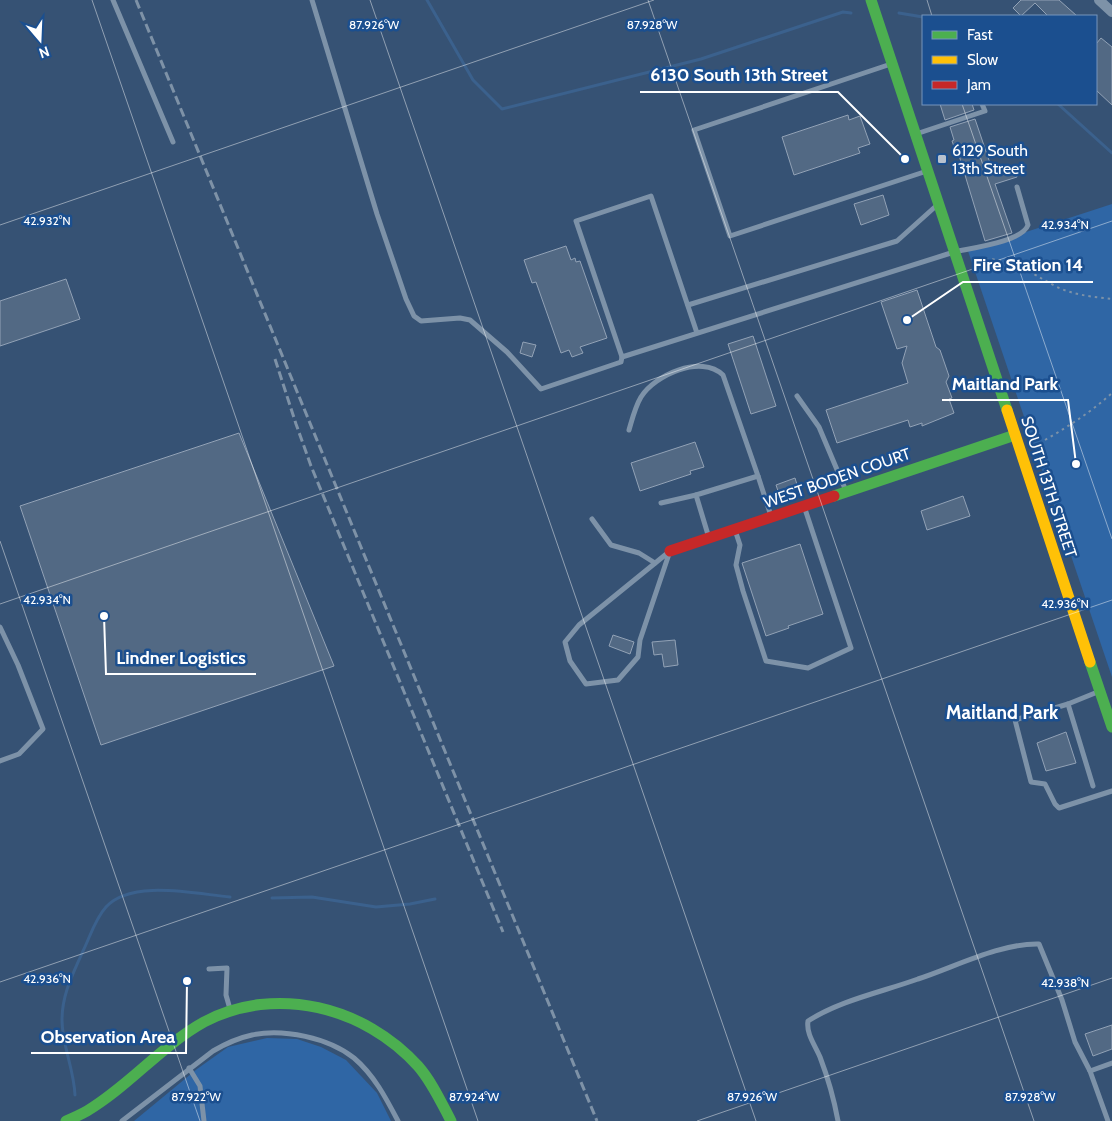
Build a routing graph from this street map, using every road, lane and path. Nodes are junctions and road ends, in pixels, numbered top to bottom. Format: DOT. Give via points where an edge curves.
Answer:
graph roads {
  1 [pos="113,0"];
  2 [pos="312,0"];
  3 [pos="871,0"];
  4 [pos="1098,0"];
  5 [pos="1112,12"];
  6 [pos="892,64"];
  7 [pos="982,105"];
  8 [pos="915,134"];
  9 [pos="173,142"];
  10 [pos="928,171"];
  11 [pos="1017,187"];
  12 [pos="938,204"];
  13 [pos="954,252"];
  14 [pos="980,259"];
  15 [pos="1112,299"];
  16 [pos="688,305"];
  17 [pos="697,334"];
  18 [pos="622,357"];
  19 [pos="1112,393"];
  20 [pos="797,396"];
  21 [pos="629,430"];
  22 [pos="1015,435"];
  23 [pos="1045,440"];
  24 [pos="758,476"];
  25 [pos="846,492"];
  26 [pos="696,495"];
  27 [pos="661,503"];
  28 [pos="804,506"];
  29 [pos="771,517"];
  30 [pos="592,519"];
  31 [pos="735,530"];
  32 [pos="709,538"];
  33 [pos="670,551"];
  34 [pos="655,563"];
  35 [pos="0,627"];
  36 [pos="1100,690"];
  37 [pos="1068,704"];
  38 [pos="1112,727"];
  39 [pos="0,761"];
  40 [pos="1093,786"];
  41 [pos="1112,791"];
  42 [pos="209,969"];
  43 [pos="231,1012"];
  44 [pos="1112,1063"];
  45 [pos="189,1068"];
  46 [pos="1090,1071"];
  47 [pos="66,1121"];
  48 [pos="122,1121"];
  49 [pos="204,1121"];
  50 [pos="398,1121"];
  51 [pos="451,1121"];
  52 [pos="838,1121"];
  53 [pos="1108,1121"];
  1 -- 9 [label="lane"];
  2 -- 18 [label="lane" via="377,214 414,316 421,321 470,320 541,389 620,362"];
  3 -- 6 [label="street, SOUTH 13TH STREET"];
  4 -- 5 [label="street"];
  6 -- 8 [label="street, SOUTH 13TH STREET"];
  6 -- 10 [label="lane" via="694,130 730,236"];
  7 -- 8 [label="lane" via="985,111"];
  8 -- 10 [label="street, SOUTH 13TH STREET"];
  10 -- 12 [label="street, SOUTH 13TH STREET"];
  11 -- 13 [label="lane" via="1028,225 1025,232 985,246"];
  12 -- 13 [label="street, SOUTH 13TH STREET"];
  12 -- 16 [label="lane" via="897,241"];
  13 -- 17 [label="lane"];
  13 -- 22 [label="street, SOUTH 13TH STREET"];
  14 -- 15 [label="path" via="993,258 1013,263 1056,287 1084,296"];
  16 -- 17 [label="lane"];
  16 -- 18 [label="lane" via="651,196 576,221"];
  17 -- 18 [label="lane"];
  19 -- 23 [label="path" via="1068,428"];
  20 -- 25 [label="lane" via="819,427"];
  21 -- 24 [label="lane" via="642,396 664,376 694,366 719,371"];
  22 -- 25 [label="street, WEST BODEN COURT"];
  22 -- 36 [label="street, SOUTH 13TH STREET"];
  24 -- 26 [label="lane"];
  24 -- 29 [label="lane"];
  25 -- 28 [label="street, WEST BODEN COURT"];
  26 -- 27 [label="lane"];
  26 -- 32 [label="lane"];
  28 -- 29 [label="street, WEST BODEN COURT"];
  28 -- 31 [label="lane" via="851,648 808,668 766,661 736,565 740,545"];
  29 -- 31 [label="street, WEST BODEN COURT"];
  30 -- 34 [label="lane" via="611,545 639,553"];
  31 -- 32 [label="street, WEST BODEN COURT"];
  32 -- 33 [label="street, WEST BODEN COURT"];
  33 -- 34 [label="lane"];
  33 -- 34 [label="lane" via="640,640 638,657 618,680 586,684 570,661 565,642 578,625"];
  35 -- 39 [label="lane" via="44,730 19,754"];
  36 -- 37 [label="lane"];
  36 -- 38 [label="street, SOUTH 13TH STREET"];
  37 -- 40 [label="lane"];
  37 -- 41 [label="lane" via="1016,720 1031,782 1046,784 1059,808"];
  42 -- 43 [label="lane" via="227,968 226,995"];
  43 -- 47 [label="street" via="206,1021 184,1035 89,1110"];
  43 -- 51 [label="street" via="254,1005 308,1004 359,1020 381,1032 419,1066"];
  44 -- 46 [label="lane"];
  45 -- 48 [label="lane"];
  45 -- 49 [label="lane" via="200,1086"];
  45 -- 50 [label="lane" via="213,1050 239,1038 281,1032 300,1035 332,1046 353,1058 378,1085"];
  46 -- 52 [label="lane" via="1075,1042 1039,944 1022,944 870,994 808,1021 807,1028 828,1080"];
  46 -- 53 [label="lane"];
}
